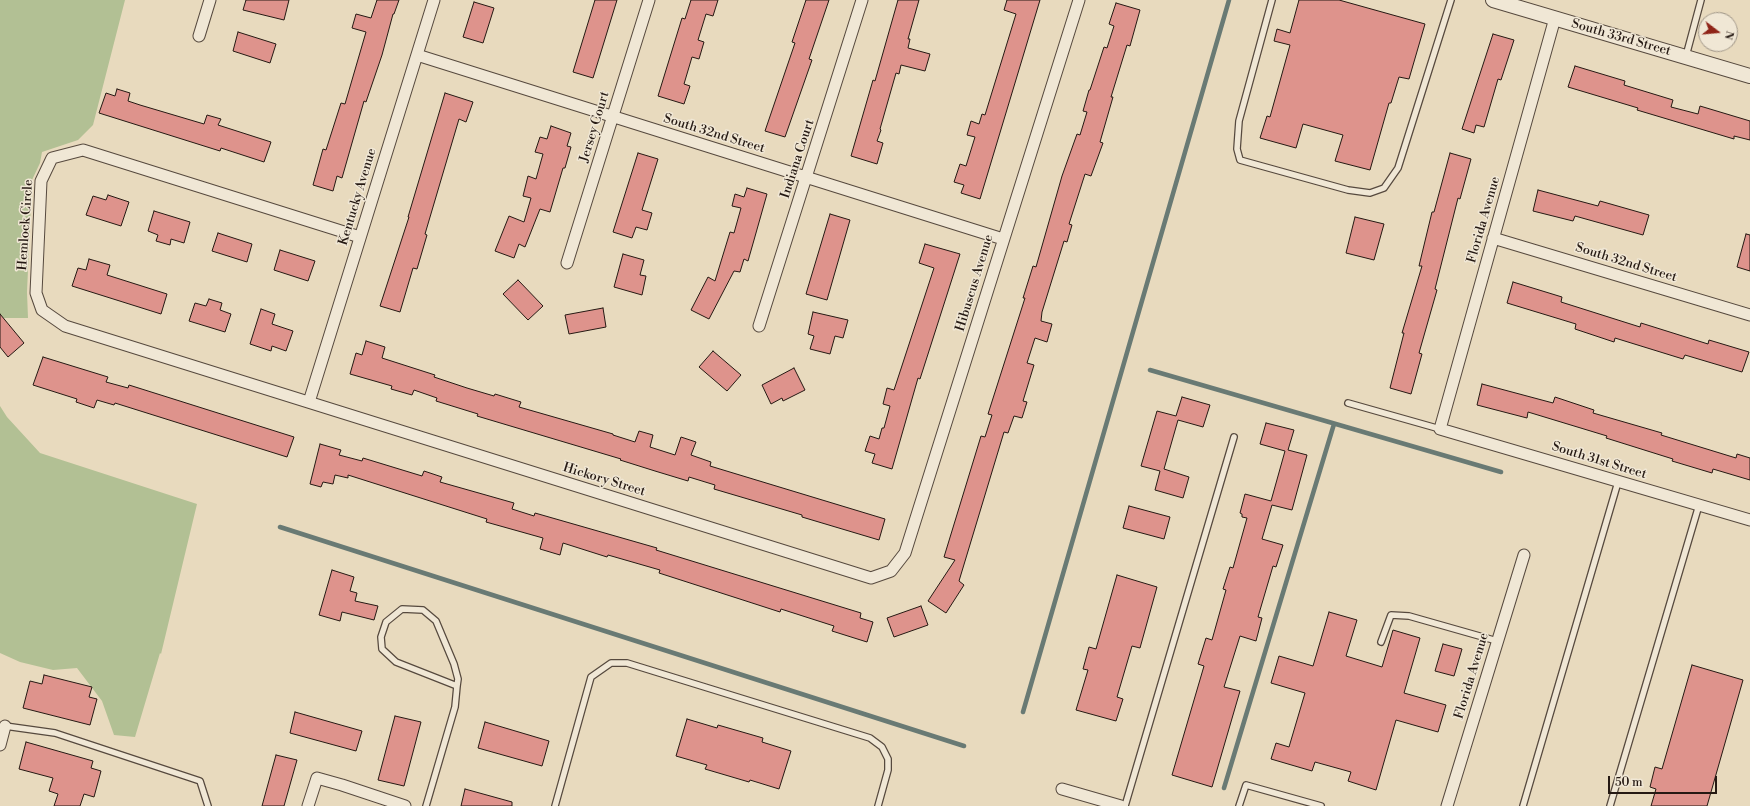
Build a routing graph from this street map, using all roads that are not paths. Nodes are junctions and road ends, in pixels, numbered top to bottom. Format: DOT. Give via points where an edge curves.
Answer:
graph roads {
  1 [pos="210,0"];
  2 [pos="434,0"];
  3 [pos="649,0"];
  4 [pos="862,0"];
  5 [pos="1079,0"];
  6 [pos="1272,0"];
  7 [pos="1451,0"];
  8 [pos="1493,0"];
  9 [pos="1701,0"];
  10 [pos="1555,18"];
  11 [pos="199,36"];
  12 [pos="417,55"];
  13 [pos="1686,57"];
  14 [pos="1750,76"];
  15 [pos="613,117"];
  16 [pos="806,178"];
  17 [pos="360,237"];
  18 [pos="1493,238"];
  19 [pos="1003,239"];
  20 [pos="567,263"];
  21 [pos="1750,315"];
  22 [pos="759,326"];
  23 [pos="309,402"];
  24 [pos="1348,403"];
  25 [pos="1440,429"];
  26 [pos="1234,437"];
  27 [pos="1618,482"];
  28 [pos="1699,505"];
  29 [pos="1750,520"];
  30 [pos="1524,555"];
  31 [pos="891,571"];
  32 [pos="1497,641"];
  33 [pos="1381,642"];
  34 [pos="457,686"];
  35 [pos="5,726"];
  36 [pos="0,745"];
  37 [pos="1062,789"];
  38 [pos="208,806"];
  39 [pos="308,806"];
  40 [pos="406,806"];
  41 [pos="426,806"];
  42 [pos="555,806"];
  43 [pos="878,806"];
  44 [pos="1121,806"];
  45 [pos="1125,806"];
  46 [pos="1240,806"];
  47 [pos="1321,806"];
  48 [pos="1447,806"];
  49 [pos="1523,806"];
  50 [pos="1610,806"];
  1 -- 11 [label="street"];
  2 -- 12 [label="street, Kentucky Avenue"];
  3 -- 15 [label="street, Jersey Court"];
  4 -- 16 [label="street, Indiana Court"];
  5 -- 19 [label="street, Hibuscus Avenue"];
  6 -- 7 [label="lane" via="1238,121 1237,150 1240,160 1348,190 1370,193 1384,188 1398,168"];
  8 -- 10 [label="street, South 33rd Street"];
  9 -- 13 [label="lane"];
  10 -- 13 [label="street, South 33rd Street"];
  10 -- 18 [label="street, Florida Avenue"];
  12 -- 15 [label="street, South 32nd Street"];
  12 -- 17 [label="street, Kentucky Avenue"];
  13 -- 14 [label="street, South 33rd Street"];
  15 -- 16 [label="street, South 32nd Street"];
  15 -- 20 [label="street, Jersey Court"];
  16 -- 19 [label="street, South 32nd Street"];
  16 -- 22 [label="street, Indiana Court"];
  17 -- 23 [label="street, Kentucky Avenue"];
  17 -- 23 [label="street, Hemlock Circle" via="83,150 52,158 41,181 36,293 42,310 65,326"];
  18 -- 21 [label="street, South 32nd Street"];
  18 -- 25 [label="street, Florida Avenue"];
  19 -- 31 [label="street, Hibuscus Avenue" via="905,553"];
  23 -- 31 [label="street, Hickory Street" via="871,578"];
  24 -- 25 [label="lane"];
  25 -- 27 [label="street, South 31st Street"];
  26 -- 45 [label="lane"];
  27 -- 28 [label="street, South 31st Street"];
  27 -- 49 [label="lane"];
  28 -- 29 [label="street, South 31st Street"];
  28 -- 50 [label="lane"];
  30 -- 32 [label="street, Florida Avenue"];
  32 -- 33 [label="lane" via="1409,616 1391,615"];
  32 -- 48 [label="street, Florida Avenue"];
  34 -- 34 [label="lane" via="454,664 436,621 422,610 402,609 386,622 381,637 382,649 396,662"];
  34 -- 41 [label="lane" via="455,707"];
  35 -- 36 [label="street"];
  35 -- 38 [label="lane" via="55,733 200,781"];
  37 -- 44 [label="street"];
  39 -- 40 [label="street" via="317,778"];
  42 -- 43 [label="lane" via="591,677 611,663 627,663 870,738 882,747 888,758 888,770"];
  46 -- 47 [label="lane" via="1246,785"];
}
